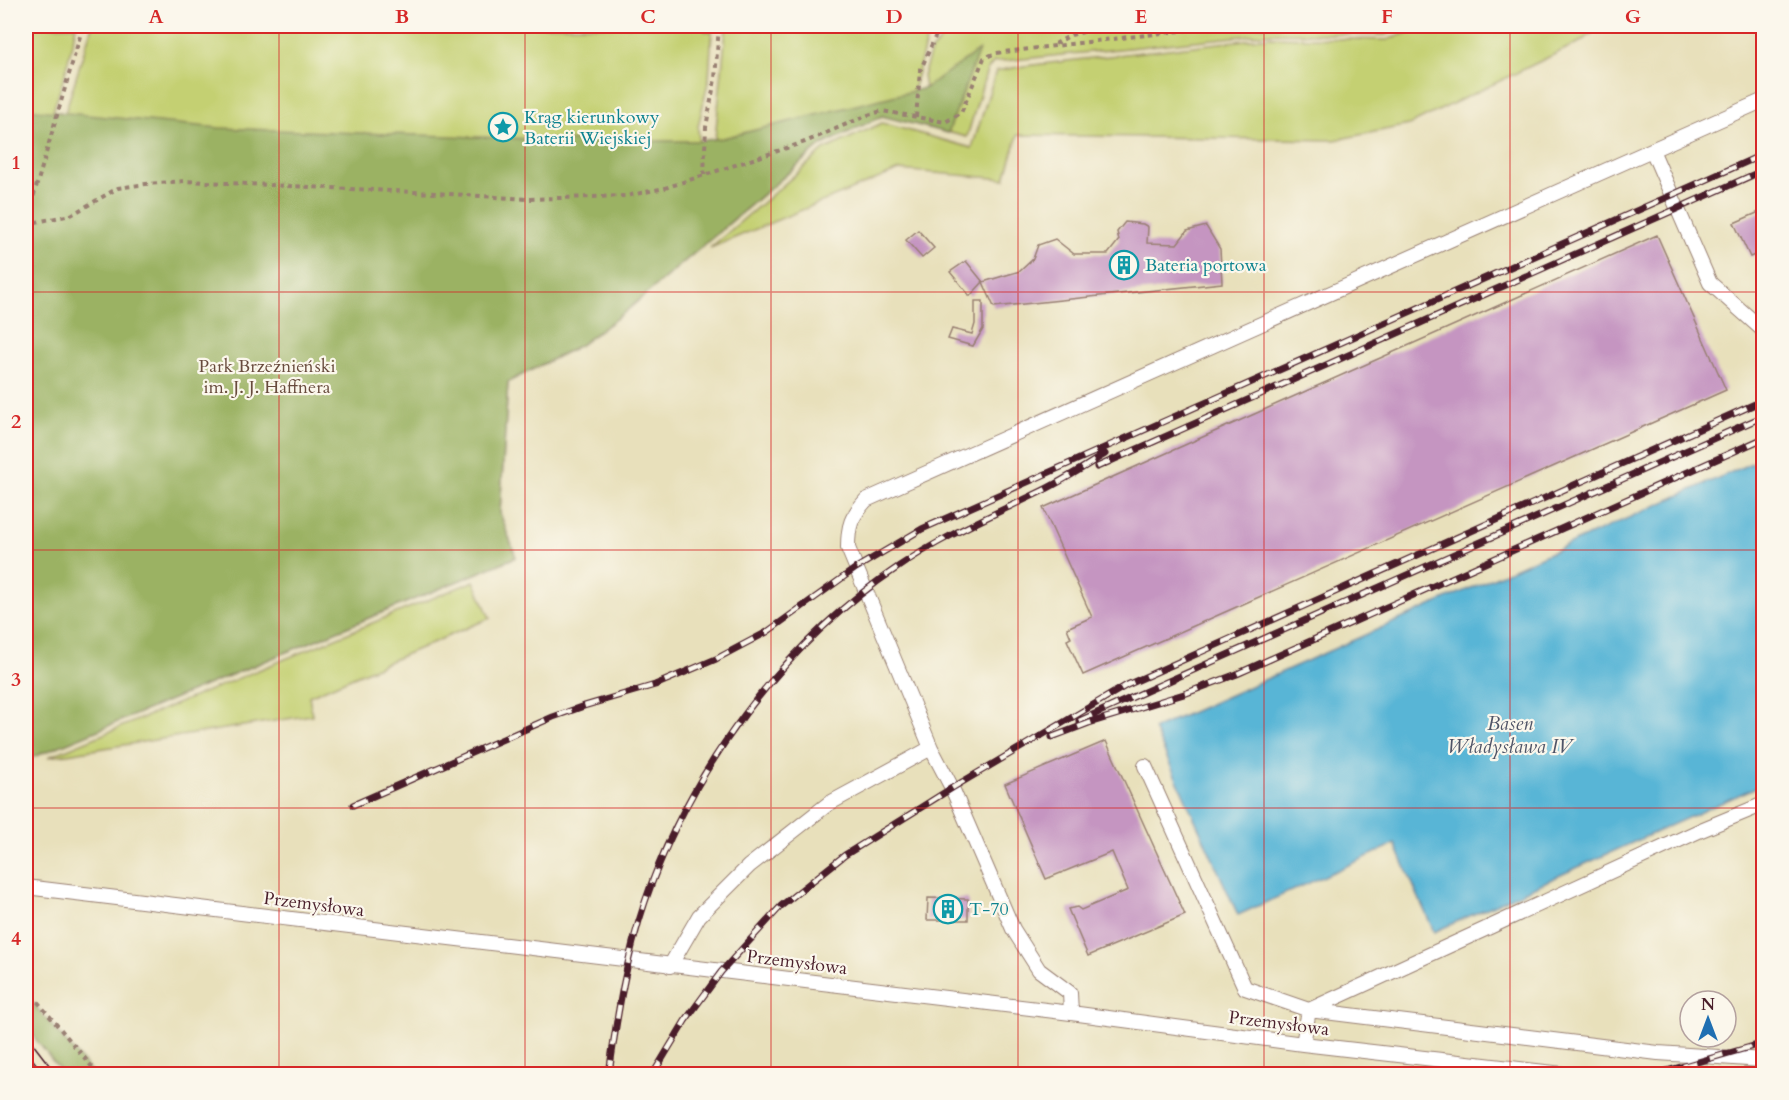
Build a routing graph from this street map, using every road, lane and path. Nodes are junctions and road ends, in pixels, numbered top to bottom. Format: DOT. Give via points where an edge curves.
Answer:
graph roads {
  1 [pos="83,26"];
  2 [pos="718,26"];
  3 [pos="940,26"];
  4 [pos="1107,26"];
  5 [pos="1221,26"];
  6 [pos="1052,46"];
  7 [pos="1764,100"];
  8 [pos="916,117"];
  9 [pos="1652,150"];
  10 [pos="704,175"];
  11 [pos="26,223"];
  12 [pos="1764,331"];
  13 [pos="931,748"];
  14 [pos="1145,766"];
  15 [pos="1764,804"];
  16 [pos="26,886"];
  17 [pos="670,966"];
  18 [pos="26,988"];
  19 [pos="1309,1010"];
  20 [pos="1071,1013"];
  21 [pos="1303,1044"];
  22 [pos="1764,1060"];
  23 [pos="98,1074"];
  24 [pos="1563,1074"];
  1 -- 11 [label="path"];
  2 -- 10 [label="path"];
  3 -- 8 [label="path" via="920,70"];
  4 -- 6 [label="path" via="1071,35"];
  5 -- 6 [label="path"];
  6 -- 8 [label="path" via="984,58 961,113 945,122"];
  7 -- 9 [label="lane"];
  8 -- 10 [label="path" via="882,111 805,142"];
  9 -- 12 [label="lane" via="1710,283"];
  9 -- 13 [label="lane" via="866,500 853,514 848,548"];
  10 -- 11 [label="path" via="626,196 527,199 197,182 146,184 118,188 71,215"];
  13 -- 17 [label="lane" via="828,804 749,866 699,916"];
  13 -- 20 [label="lane" via="1013,929 1039,970 1070,993"];
  14 -- 19 [label="lane" via="1245,988"];
  15 -- 19 [label="lane"];
  16 -- 17 [label="lane, Przemysłowa"];
  17 -- 20 [label="lane, Przemysłowa"];
  18 -- 23 [label="path"];
  19 -- 21 [label="lane"];
  19 -- 22 [label="lane" via="1658,1053"];
  20 -- 21 [label="lane, Przemysłowa"];
  21 -- 24 [label="lane, Przemysłowa"];
}
